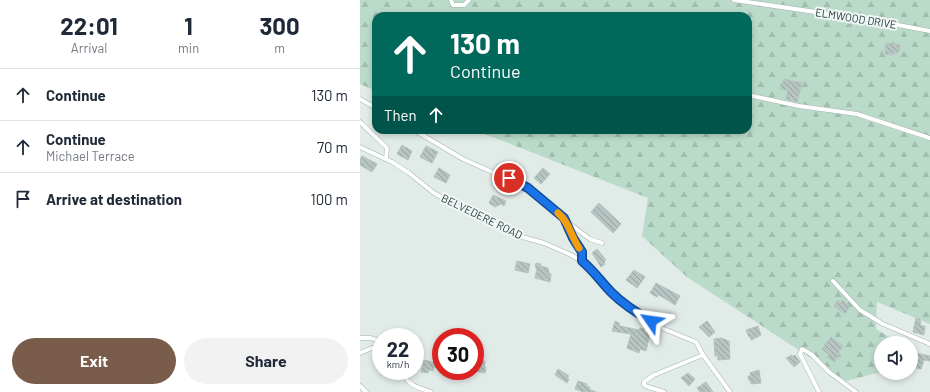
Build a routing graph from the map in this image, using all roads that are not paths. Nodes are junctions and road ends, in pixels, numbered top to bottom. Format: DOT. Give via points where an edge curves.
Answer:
graph roads {
  1 [pos="451,0"];
  2 [pos="469,0"];
  3 [pos="734,0"];
  4 [pos="930,31"];
  5 [pos="752,96"];
  6 [pos="360,99"];
  7 [pos="372,106"];
  8 [pos="360,122"];
  9 [pos="372,134"];
  10 [pos="372,134"];
  11 [pos="421,134"];
  12 [pos="930,138"];
  13 [pos="360,147"];
  14 [pos="386,159"];
  15 [pos="564,218"];
  16 [pos="602,243"];
  17 [pos="582,261"];
  18 [pos="833,281"];
  19 [pos="360,338"];
  20 [pos="372,339"];
  21 [pos="930,344"];
  22 [pos="372,348"];
  23 [pos="360,353"];
  24 [pos="703,355"];
  25 [pos="407,380"];
  26 [pos="360,386"];
  27 [pos="366,392"];
  28 [pos="431,392"];
  29 [pos="664,392"];
  30 [pos="730,392"];
  31 [pos="819,392"];
  32 [pos="856,392"];
  1 -- 2 [label="street" via="453,5 464,5"];
  3 -- 4 [label="street, ELMWOOD DRIVE"];
  5 -- 12 [label="street" via="857,114"];
  6 -- 7 [label="street"];
  8 -- 10 [label="street"];
  9 -- 14 [label="street" via="387,148"];
  11 -- 15 [label="street" via="463,159 528,188"];
  13 -- 14 [label="street, BELVEDERE ROAD"];
  14 -- 17 [label="street, BELVEDERE ROAD" via="460,208 515,235 544,243"];
  15 -- 16 [label="street" via="590,239"];
  15 -- 17 [label="street" via="582,252"];
  17 -- 24 [label="street, BELVEDERE ROAD" via="613,294 638,314 664,329 696,342"];
  18 -- 21 [label="street" via="860,310 883,324"];
  19 -- 20 [label="street"];
  22 -- 23 [label="street"];
  24 -- 29 [label="street" via="654,375 644,382 644,385"];
  24 -- 30 [label="street, BELVEDERE ROAD"];
  25 -- 28 [label="street" via="419,389"];
  26 -- 27 [label="street"];
  31 -- 32 [label="street" via="800,354 802,350 811,354"];
}
